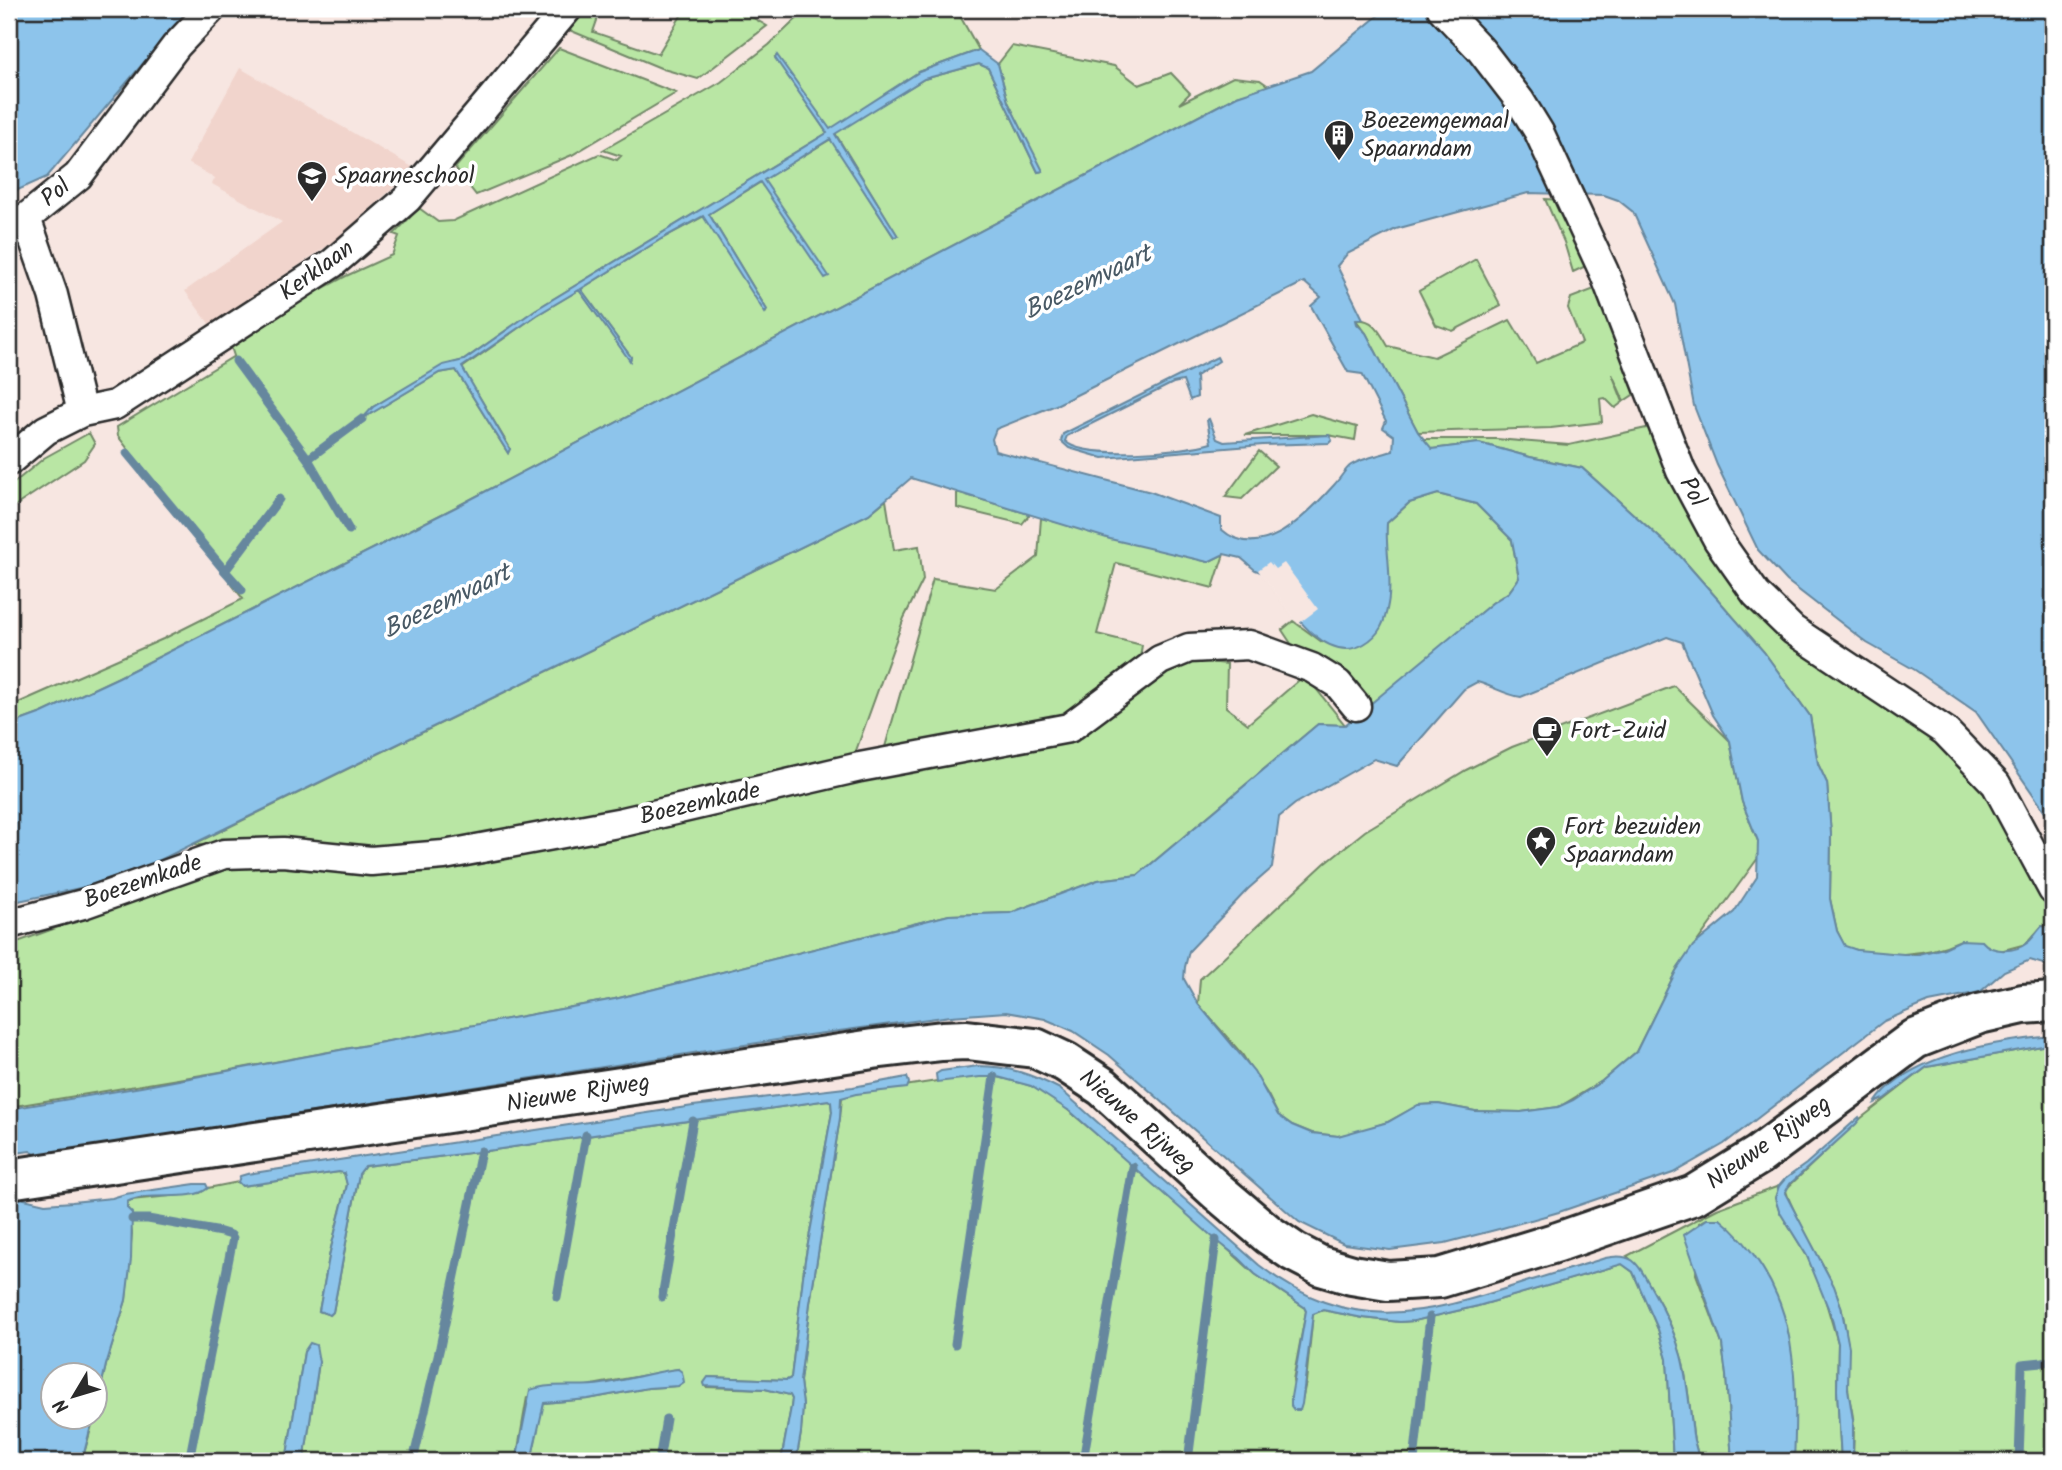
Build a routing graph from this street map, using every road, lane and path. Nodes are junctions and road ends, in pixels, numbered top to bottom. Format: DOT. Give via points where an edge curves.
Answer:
graph roads {
  1 [pos="211,9"];
  2 [pos="567,9"];
  3 [pos="1442,9"];
  4 [pos="17,219"];
  5 [pos="82,412"];
  6 [pos="9,461"];
  7 [pos="1356,706"];
  8 [pos="2053,890"];
  9 [pos="9,924"];
  10 [pos="2053,1002"];
  11 [pos="9,1179"];
  1 -- 4 [label="street, Pol" via="176,46 78,176"];
  2 -- 5 [label="street, Kerklaan" via="407,199 333,263 115,405"];
  3 -- 8 [label="street, Pol" via="1520,100 1543,141 1604,272 1681,471 1717,540 1756,594 1793,630 1945,731 1996,784"];
  4 -- 5 [label="street, Pol" via="53,295"];
  5 -- 6 [label="street, Kerklaan" via="46,430"];
  7 -- 9 [label="street, Boezemkade" via="1338,684 1312,668 1249,645 1189,648 1160,660 1069,728 444,855 371,860 283,852 224,854 83,904"];
  10 -- 11 [label="street, Nieuwe Rijweg" via="1979,1014 1915,1039 1759,1155 1694,1195 1440,1278 1388,1281 1312,1261 1269,1235 1103,1087 1065,1062 1035,1048 967,1040 859,1051"];
}
